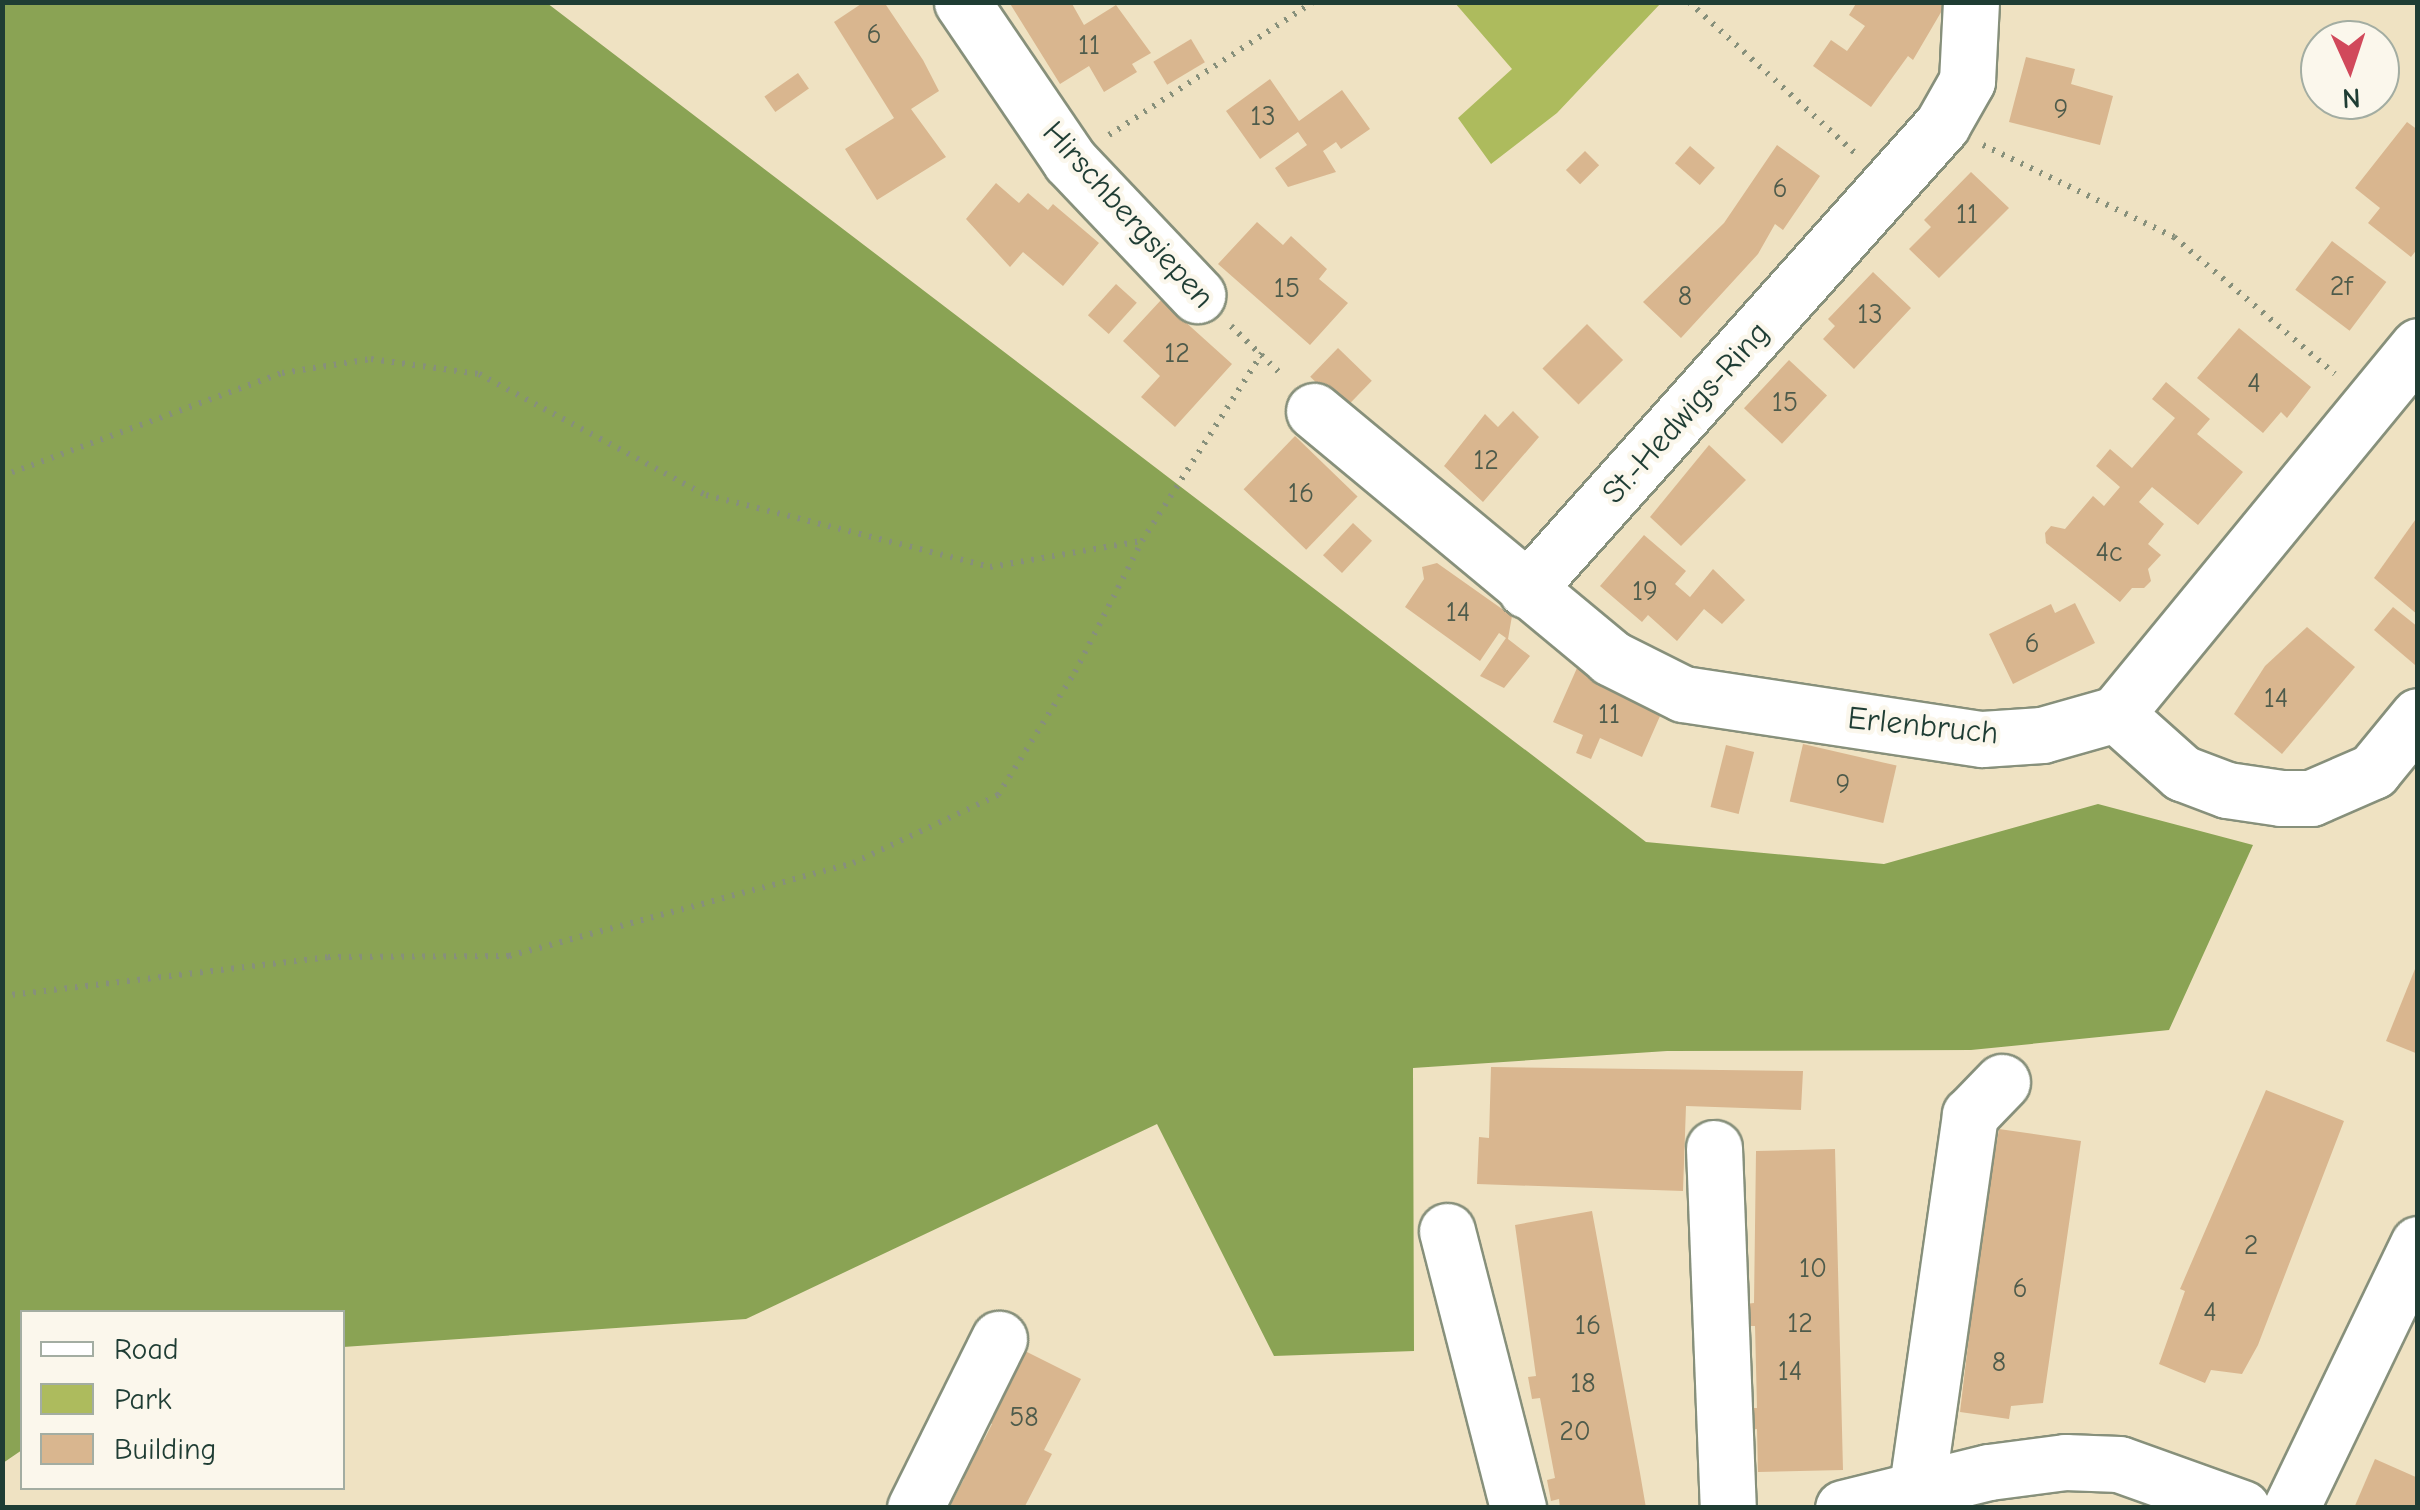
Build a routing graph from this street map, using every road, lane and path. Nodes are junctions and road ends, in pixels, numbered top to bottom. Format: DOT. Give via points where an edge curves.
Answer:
graph roads {
  1 [pos="962,2"];
  2 [pos="1314,2"];
  3 [pos="1689,2"];
  4 [pos="1971,2"];
  5 [pos="1942,126"];
  6 [pos="1070,160"];
  7 [pos="1894,185"];
  8 [pos="1197,295"];
  9 [pos="2418,346"];
  10 [pos="1262,354"];
  11 [pos="2370,404"];
  12 [pos="1314,411"];
  13 [pos="2,476"];
  14 [pos="1142,541"];
  15 [pos="1526,590"];
  16 [pos="2116,714"];
  17 [pos="2418,716"];
  18 [pos="2,996"];
  19 [pos="2002,1082"];
  20 [pos="1714,1148"];
  21 [pos="1447,1231"];
  22 [pos="2418,1244"];
  23 [pos="1000,1338"];
  24 [pos="1916,1488"];
  25 [pos="914,1508"];
  26 [pos="1518,1508"];
  27 [pos="1728,1508"];
  28 [pos="1843,1508"];
  29 [pos="2242,1508"];
  30 [pos="2292,1508"];
  1 -- 6 [label="street, Hirschbergsiepen"];
  2 -- 6 [label="path"];
  3 -- 7 [label="path"];
  4 -- 5 [label="street, St.-Hedwigs-Ring" via="1967,81"];
  5 -- 7 [label="street, St.-Hedwigs-Ring"];
  5 -- 11 [label="path" via="2174,237"];
  6 -- 8 [label="street, Hirschbergsiepen"];
  7 -- 15 [label="street, St.-Hedwigs-Ring"];
  8 -- 10 [label="path, Hirschbergsiepen"];
  9 -- 11 [label="street"];
  10 -- 12 [label="path, Hirschbergsiepen"];
  10 -- 14 [label="path"];
  11 -- 16 [label="street"];
  12 -- 15 [label="street"];
  13 -- 14 [label="path" via="282,373 371,359 479,374 706,495 990,567"];
  14 -- 18 [label="path" via="1074,672 998,795 854,863 509,956 328,957"];
  15 -- 16 [label="street, Erlenbruch" via="1611,658 1683,694 1982,739 2042,735"];
  16 -- 17 [label="street" via="2182,773 2227,790 2281,798 2311,798 2372,770"];
  19 -- 24 [label="street" via="1970,1115"];
  20 -- 27 [label="street"];
  21 -- 26 [label="street"];
  22 -- 30 [label="street"];
  23 -- 25 [label="street"];
  24 -- 28 [label="street"];
  24 -- 29 [label="street" via="2065,1462 2118,1464"];
}
